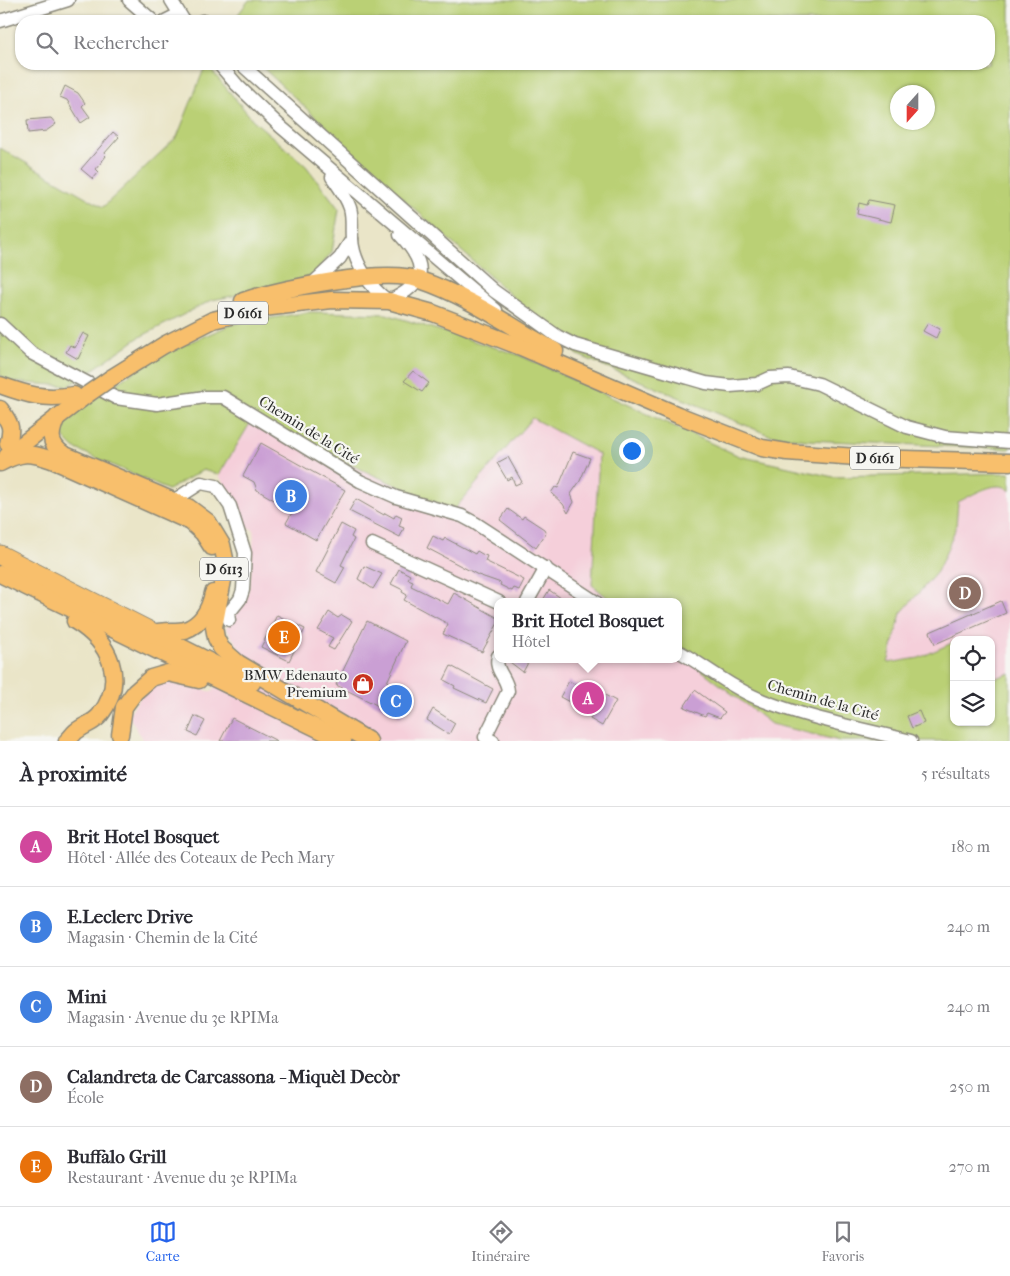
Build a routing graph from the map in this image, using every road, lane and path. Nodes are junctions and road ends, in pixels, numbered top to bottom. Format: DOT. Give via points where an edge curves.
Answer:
graph roads {
  1 [pos="68,0"];
  2 [pos="129,0"];
  3 [pos="171,0"];
  4 [pos="19,15"];
  5 [pos="146,15"];
  6 [pos="180,15"];
  7 [pos="15,16"];
  8 [pos="0,21"];
  9 [pos="223,70"];
  10 [pos="248,70"];
  11 [pos="319,160"];
  12 [pos="385,215"];
  13 [pos="352,239"];
  14 [pos="367,277"];
  15 [pos="418,279"];
  16 [pos="311,285"];
  17 [pos="389,301"];
  18 [pos="0,324"];
  19 [pos="560,354"];
  20 [pos="107,376"];
  21 [pos="0,385"];
  22 [pos="81,392"];
  23 [pos="629,393"];
  24 [pos="0,409"];
  25 [pos="57,417"];
  26 [pos="1010,442"];
  27 [pos="4,449"];
  28 [pos="0,462"];
  29 [pos="1010,462"];
  30 [pos="180,509"];
  31 [pos="372,544"];
  32 [pos="0,555"];
  33 [pos="546,568"];
  34 [pos="0,574"];
  35 [pos="529,598"];
  36 [pos="590,598"];
  37 [pos="494,600"];
  38 [pos="229,620"];
  39 [pos="153,633"];
  40 [pos="682,654"];
  41 [pos="497,663"];
  42 [pos="302,721"];
  43 [pos="90,725"];
  44 [pos="122,738"];
  45 [pos="68,741"];
  46 [pos="343,741"];
  47 [pos="369,741"];
  48 [pos="493,741"];
  49 [pos="911,741"];
  1 -- 4 [label="street"];
  2 -- 5 [label="street"];
  3 -- 6 [label="street"];
  7 -- 8 [label="street"];
  9 -- 11 [label="street"];
  10 -- 26 [label="street" via="494,291 575,345 706,383 730,386 789,377 819,384 907,427 945,437"];
  11 -- 12 [label="street"];
  11 -- 13 [label="street" via="347,201"];
  12 -- 15 [label="street" via="389,225 416,256 420,267"];
  12 -- 19 [label="street" via="491,306"];
  13 -- 14 [label="street" via="354,252"];
  13 -- 16 [label="street" via="340,258"];
  14 -- 15 [label="main road, D 6161"];
  14 -- 16 [label="main road, D 6161"];
  14 -- 17 [label="street" via="380,296"];
  15 -- 17 [label="street" via="408,292"];
  15 -- 19 [label="main road, D 6161" via="472,304"];
  16 -- 20 [label="main road, D 6161" via="246,300 200,317 160,336"];
  17 -- 20 [label="main road, D 6161" via="332,300 263,308 213,320"];
  17 -- 23 [label="main road, D 6161" via="481,331"];
  18 -- 33 [label="street, Chemin de la Cité" via="31,353 116,398 157,404 223,397 360,481 396,497 462,516"];
  19 -- 23 [label="main road, D 6161"];
  20 -- 22 [label="main road, D 6161"];
  21 -- 22 [label="main road" via="36,397 54,398"];
  22 -- 25 [label="main road, D 6161"];
  22 -- 27 [label="main road, D 6161"];
  23 -- 29 [label="main road, D 6161" via="742,442 770,449 872,458"];
  24 -- 27 [label="main road" via="12,432"];
  25 -- 28 [label="main road, D 6161"];
  25 -- 30 [label="main road, D 6113" via="51,430 51,440 63,454"];
  28 -- 30 [label="main road, D 6113" via="19,454 34,454 120,492"];
  30 -- 38 [label="street" via="197,484 208,483 216,486 230,506 245,553 243,590 228,614"];
  30 -- 39 [label="main road, D 6113" via="212,546 218,564 217,577 210,608 198,622 185,630"];
  30 -- 47 [label="main road, D 6113" via="208,522 222,545 224,575 214,627 221,648 238,663"];
  31 -- 37 [label="street"];
  32 -- 39 [label="highway, D 6113"];
  33 -- 35 [label="street"];
  33 -- 36 [label="street, Chemin de la Cité"];
  34 -- 42 [label="main road"];
  34 -- 43 [label="main road" via="17,590 91,630 106,651 114,670 112,686 107,704"];
  39 -- 47 [label="main road, D 6113"];
  40 -- 49 [label="street, Chemin de la Cité" via="763,700 808,716"];
  41 -- 48 [label="street" via="508,691 485,737"];
  42 -- 44 [label="main road" via="223,688 186,675 168,673 151,678 135,692 124,708"];
  42 -- 46 [label="main road"];
  43 -- 44 [label="main road" via="112,728"];
  43 -- 45 [label="main road" via="77,730"];
}
